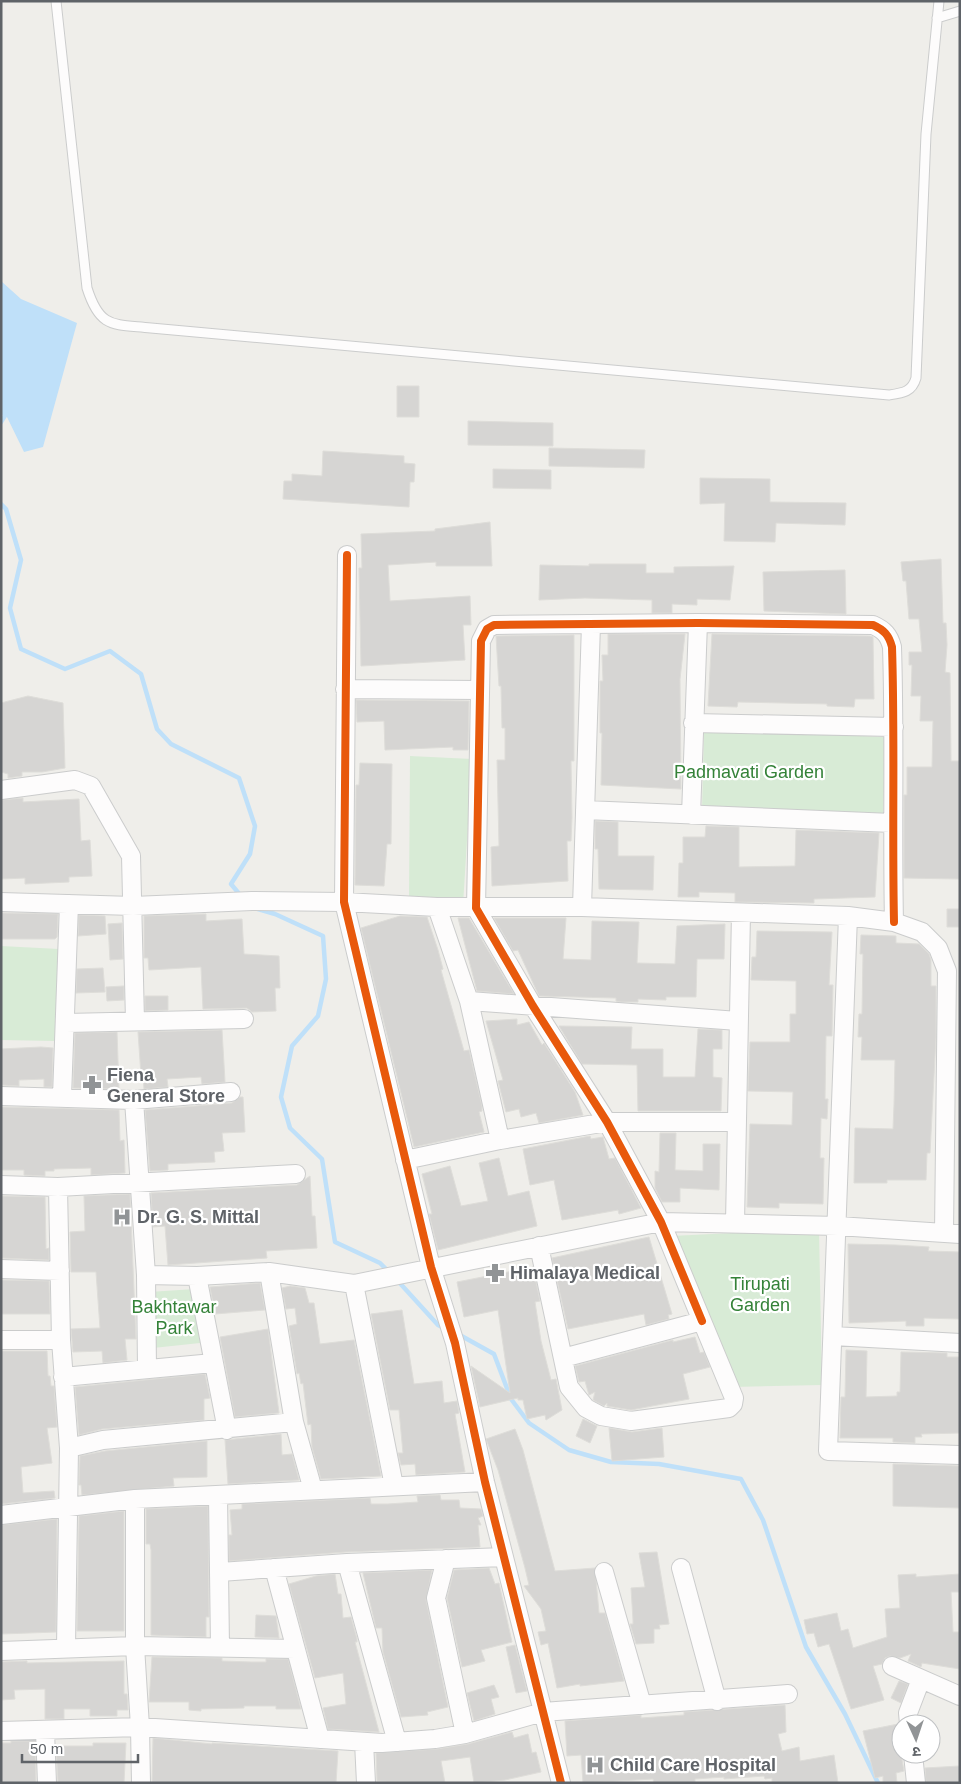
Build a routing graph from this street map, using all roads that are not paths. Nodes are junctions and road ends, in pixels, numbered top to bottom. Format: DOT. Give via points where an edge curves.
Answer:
graph roads {
  1 [pos="56,1"];
  2 [pos="939,1"];
  3 [pos="960,11"];
  4 [pos="937,18"];
  5 [pos="347,555"];
  6 [pos="698,623"];
  7 [pos="591,624"];
  8 [pos="345,689"];
  9 [pos="480,690"];
  10 [pos="693,723"];
  11 [pos="894,727"];
  12 [pos="1,790"];
  13 [pos="585,810"];
  14 [pos="691,815"];
  15 [pos="892,823"];
  16 [pos="1,902"];
  17 [pos="344,902"];
  18 [pos="69,904"];
  19 [pos="133,906"];
  20 [pos="582,906"];
  21 [pos="437,907"];
  22 [pos="476,908"];
  23 [pos="741,913"];
  24 [pos="848,916"];
  25 [pos="894,922"];
  26 [pos="469,1001"];
  27 [pos="533,1006"];
  28 [pos="244,1019"];
  29 [pos="135,1021"];
  30 [pos="738,1021"];
  31 [pos="66,1023"];
  32 [pos="231,1092"];
  33 [pos="1,1096"];
  34 [pos="952,1096"];
  35 [pos="62,1097"];
  36 [pos="134,1100"];
  37 [pos="607,1122"];
  38 [pos="736,1122"];
  39 [pos="500,1140"];
  40 [pos="405,1160"];
  41 [pos="296,1174"];
  42 [pos="138,1181"];
  43 [pos="1,1185"];
  44 [pos="58,1187"];
  45 [pos="661,1222"];
  46 [pos="735,1223"];
  47 [pos="838,1226"];
  48 [pos="952,1233"];
  49 [pos="539,1246"];
  50 [pos="431,1267"];
  51 [pos="1,1269"];
  52 [pos="60,1270"];
  53 [pos="269,1272"];
  54 [pos="146,1275"];
  55 [pos="198,1276"];
  56 [pos="354,1284"];
  57 [pos="702,1320"];
  58 [pos="833,1336"];
  59 [pos="1,1340"];
  60 [pos="61,1340"];
  61 [pos="960,1343"];
  62 [pos="563,1358"];
  63 [pos="213,1363"];
  64 [pos="146,1369"];
  65 [pos="63,1377"];
  66 [pos="294,1422"];
  67 [pos="227,1430"];
  68 [pos="68,1448"];
  69 [pos="960,1455"];
  70 [pos="485,1482"];
  71 [pos="394,1486"];
  72 [pos="313,1490"];
  73 [pos="218,1495"];
  74 [pos="135,1500"];
  75 [pos="68,1509"];
  76 [pos="1,1516"];
  77 [pos="504,1557"];
  78 [pos="446,1559"];
  79 [pos="347,1563"];
  80 [pos="274,1568"];
  81 [pos="681,1568"];
  82 [pos="220,1572"];
  83 [pos="604,1572"];
  84 [pos="135,1646"];
  85 [pos="66,1647"];
  86 [pos="220,1647"];
  87 [pos="295,1649"];
  88 [pos="1,1651"];
  89 [pos="892,1666"];
  90 [pos="921,1679"];
  91 [pos="788,1694"];
  92 [pos="960,1696"];
  93 [pos="717,1701"];
  94 [pos="642,1705"];
  95 [pos="543,1712"];
  96 [pos="908,1714"];
  97 [pos="140,1727"];
  98 [pos="1,1731"];
  99 [pos="45,1731"];
  100 [pos="465,1734"];
  101 [pos="320,1739"];
  102 [pos="364,1742"];
  103 [pos="397,1742"];
  104 [pos="914,1764"];
  105 [pos="47,1783"];
  106 [pos="141,1783"];
  107 [pos="366,1783"];
  108 [pos="561,1783"];
  109 [pos="916,1783"];
  1 -- 4 [label="lane" via="86,288 94,310 107,322 889,395 907,392 916,378 926,134"];
  2 -- 4 [label="lane"];
  3 -- 4 [label="lane"];
  5 -- 8 [label="street"];
  6 -- 7 [label="street"];
  6 -- 10 [label="street"];
  6 -- 11 [label="street" via="873,625 881,628 889,636 892,647"];
  7 -- 9 [label="street" via="494,625 487,629 481,641"];
  7 -- 13 [label="street"];
  8 -- 9 [label="street"];
  8 -- 17 [label="street"];
  9 -- 22 [label="street"];
  10 -- 11 [label="street"];
  10 -- 14 [label="street"];
  11 -- 15 [label="street"];
  12 -- 19 [label="street" via="75,780 91,786 131,856"];
  13 -- 14 [label="street"];
  13 -- 20 [label="street"];
  14 -- 15 [label="street"];
  15 -- 25 [label="street"];
  16 -- 18 [label="street"];
  17 -- 19 [label="street" via="252,901"];
  17 -- 21 [label="street"];
  17 -- 40 [label="street"];
  18 -- 19 [label="street"];
  18 -- 31 [label="street"];
  19 -- 29 [label="street"];
  20 -- 22 [label="street"];
  20 -- 23 [label="street"];
  21 -- 22 [label="street"];
  21 -- 26 [label="street"];
  22 -- 27 [label="street"];
  23 -- 24 [label="street"];
  23 -- 30 [label="street"];
  24 -- 25 [label="street"];
  24 -- 47 [label="street"];
  25 -- 34 [label="street" via="922,932 938,948 947,970"];
  26 -- 27 [label="street"];
  26 -- 39 [label="street"];
  27 -- 30 [label="street"];
  27 -- 37 [label="street"];
  28 -- 29 [label="street"];
  29 -- 31 [label="street"];
  30 -- 38 [label="street"];
  31 -- 35 [label="street"];
  32 -- 36 [label="street"];
  33 -- 35 [label="street"];
  34 -- 48 [label="street"];
  35 -- 36 [label="street"];
  36 -- 42 [label="street"];
  37 -- 38 [label="street"];
  37 -- 39 [label="street"];
  37 -- 45 [label="street"];
  38 -- 46 [label="street"];
  39 -- 40 [label="street"];
  40 -- 50 [label="street"];
  41 -- 42 [label="street"];
  42 -- 44 [label="street"];
  42 -- 54 [label="street"];
  43 -- 44 [label="street"];
  44 -- 52 [label="street"];
  45 -- 46 [label="street"];
  45 -- 49 [label="street"];
  45 -- 57 [label="street"];
  46 -- 47 [label="street"];
  47 -- 48 [label="street"];
  47 -- 58 [label="street"];
  49 -- 50 [label="street"];
  49 -- 62 [label="street"];
  50 -- 56 [label="street"];
  50 -- 70 [label="street" via="455,1342"];
  51 -- 52 [label="street"];
  52 -- 60 [label="street"];
  53 -- 55 [label="street"];
  53 -- 56 [label="street"];
  53 -- 66 [label="street"];
  54 -- 55 [label="street"];
  54 -- 64 [label="street"];
  55 -- 63 [label="street"];
  56 -- 71 [label="street"];
  57 -- 62 [label="street"];
  57 -- 62 [label="street" via="734,1398 729,1408 631,1420 601,1416 586,1408 569,1387"];
  58 -- 61 [label="street"];
  58 -- 69 [label="street" via="828,1451"];
  59 -- 60 [label="street"];
  60 -- 65 [label="street"];
  63 -- 64 [label="street"];
  63 -- 67 [label="street"];
  64 -- 65 [label="street"];
  65 -- 68 [label="street"];
  66 -- 67 [label="street"];
  66 -- 72 [label="street"];
  67 -- 68 [label="street" via="103,1440"];
  68 -- 75 [label="street"];
  70 -- 71 [label="street"];
  70 -- 77 [label="street"];
  71 -- 72 [label="street"];
  72 -- 73 [label="street"];
  73 -- 74 [label="street"];
  73 -- 82 [label="street"];
  74 -- 75 [label="street"];
  74 -- 84 [label="street"];
  75 -- 76 [label="street"];
  75 -- 85 [label="street"];
  77 -- 78 [label="street"];
  77 -- 95 [label="street"];
  78 -- 79 [label="street"];
  78 -- 100 [label="street" via="436,1598"];
  79 -- 80 [label="street"];
  79 -- 103 [label="street"];
  80 -- 82 [label="street"];
  80 -- 87 [label="street"];
  81 -- 93 [label="street"];
  82 -- 86 [label="street"];
  83 -- 94 [label="street"];
  84 -- 85 [label="street"];
  84 -- 86 [label="street"];
  84 -- 97 [label="street"];
  85 -- 88 [label="street"];
  86 -- 87 [label="street"];
  87 -- 101 [label="street"];
  89 -- 90 [label="street"];
  90 -- 92 [label="street"];
  90 -- 96 [label="street"];
  91 -- 93 [label="street"];
  93 -- 94 [label="street"];
  94 -- 95 [label="street"];
  95 -- 100 [label="street"];
  95 -- 108 [label="street"];
  97 -- 99 [label="street"];
  97 -- 101 [label="street"];
  97 -- 106 [label="street"];
  98 -- 99 [label="street"];
  99 -- 105 [label="street"];
  100 -- 103 [label="street"];
  101 -- 102 [label="street"];
  102 -- 103 [label="street"];
  102 -- 107 [label="street"];
  104 -- 109 [label="street"];
}
